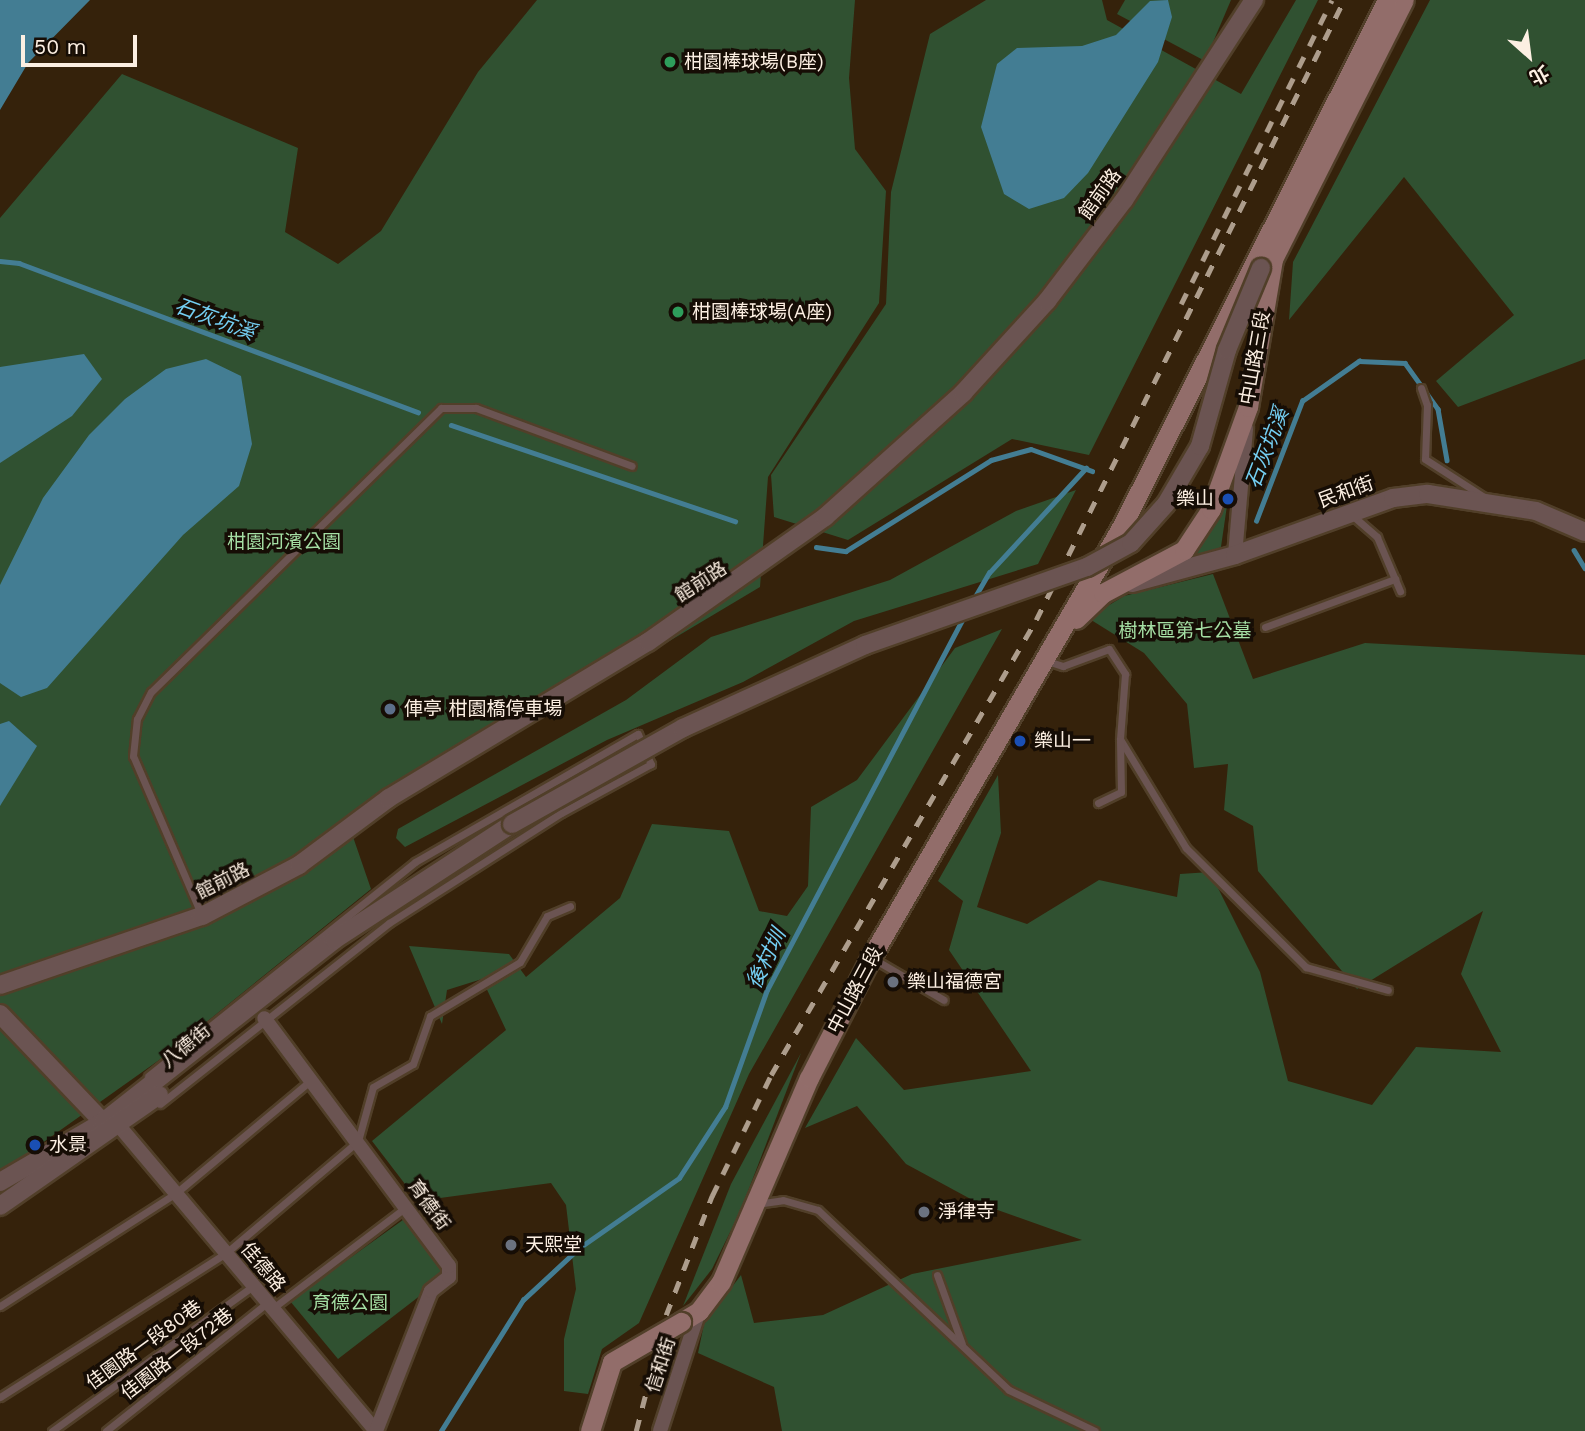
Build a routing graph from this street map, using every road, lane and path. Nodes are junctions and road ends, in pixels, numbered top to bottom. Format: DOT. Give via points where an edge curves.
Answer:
graph roads {
  1 [pos="1254,0"];
  2 [pos="1387,0"];
  3 [pos="1404,0"];
  4 [pos="1265,260"];
  5 [pos="1420,388"];
  6 [pos="1248,407"];
  7 [pos="632,466"];
  8 [pos="1496,503"];
  9 [pos="1350,512"];
  10 [pos="1585,532"];
  11 [pos="1236,555"];
  12 [pos="1395,579"];
  13 [pos="1125,584"];
  14 [pos="1400,591"];
  15 [pos="1265,627"];
  16 [pos="1041,659"];
  17 [pos="1120,739"];
  18 [pos="1098,803"];
  19 [pos="570,906"];
  20 [pos="202,916"];
  21 [pos="871,957"];
  22 [pos="0,985"];
  23 [pos="1388,990"];
  24 [pos="944,1000"];
  25 [pos="0,1014"];
  26 [pos="264,1018"];
  27 [pos="312,1079"];
  28 [pos="111,1124"];
  29 [pos="358,1141"];
  30 [pos="0,1182"];
  31 [pos="176,1193"];
  32 [pos="752,1205"];
  33 [pos="0,1206"];
  34 [pos="407,1207"];
  35 [pos="226,1253"];
  36 [pos="937,1275"];
  37 [pos="254,1286"];
  38 [pos="270,1305"];
  39 [pos="0,1306"];
  40 [pos="699,1311"];
  41 [pos="964,1351"];
  42 [pos="0,1398"];
  43 [pos="52,1431"];
  44 [pos="106,1431"];
  45 [pos="376,1431"];
  46 [pos="590,1431"];
  47 [pos="660,1431"];
  48 [pos="1095,1431"];
  1 -- 20 [label="street, 館前路" via="1124,200 1047,301 963,393 825,517 648,642 389,797 299,865"];
  2 -- 4 [label="main road, 中山路三段"];
  3 -- 4 [label="main road, 中山路三段"];
  4 -- 6 [label="main road, 中山路三段"];
  4 -- 16 [label="main road, 中山路三段" via="1121,528"];
  4 -- 28 [label="street, 八德街, bridge" via="1227,350 1200,446 1166,504 1131,542 1087,567 865,645 683,728 512,824 386,903"];
  5 -- 8 [label="lane" via="1427,405 1425,459"];
  6 -- 11 [label="street"];
  6 -- 13 [label="main road, 中山路三段" via="1199,531 1177,556"];
  7 -- 20 [label="lane" via="475,408 441,408 151,692 137,719 133,755"];
  8 -- 9 [label="street, 民和街" via="1428,494 1368,502"];
  8 -- 10 [label="street, 民和街" via="1564,519"];
  9 -- 11 [label="street, 民和街"];
  9 -- 12 [label="lane" via="1377,537"];
  11 -- 13 [label="street, 民和街"];
  12 -- 14 [label="lane"];
  12 -- 15 [label="lane"];
  13 -- 16 [label="main road, 中山路三段" via="1088,604"];
  16 -- 17 [label="lane" via="1063,666 1109,649 1125,674"];
  16 -- 21 [label="main road, 中山路三段"];
  17 -- 18 [label="lane" via="1121,792"];
  17 -- 23 [label="lane" via="1186,848 1306,967"];
  19 -- 29 [label="lane" via="547,916 520,962 430,1016 413,1064 373,1087"];
  20 -- 22 [label="street, 館前路"];
  21 -- 24 [label="lane"];
  21 -- 32 [label="main road, 中山路三段"];
  25 -- 28 [label="street"];
  26 -- 27 [label="street, 育德街"];
  26 -- 28 [label="lane" via="151,1111"];
  26 -- 28 [label="lane" via="472,867 651,764 638,734 415,862 126,1093"];
  27 -- 29 [label="street, 育德街"];
  27 -- 31 [label="lane"];
  28 -- 30 [label="street, 八德街"];
  28 -- 31 [label="street, 佳德路"];
  28 -- 33 [label="street, 八德街"];
  29 -- 34 [label="street, 育德街"];
  29 -- 35 [label="lane"];
  31 -- 35 [label="street, 佳德路"];
  31 -- 39 [label="lane"];
  32 -- 40 [label="main road, 中山路三段" via="721,1282"];
  32 -- 41 [label="lane" via="783,1200 818,1210 934,1314"];
  34 -- 38 [label="lane, 佳園路一段72巷"];
  34 -- 45 [label="street, 育德街" via="451,1272 430,1291"];
  35 -- 37 [label="street, 佳德路"];
  35 -- 42 [label="lane"];
  36 -- 41 [label="lane"];
  37 -- 38 [label="street, 佳德路"];
  37 -- 43 [label="lane, 佳園路一段80巷"];
  38 -- 44 [label="lane, 佳園路一段72巷"];
  38 -- 45 [label="street, 佳德路"];
  40 -- 46 [label="main road, 中山路三段, bridge" via="612,1362"];
  40 -- 47 [label="street, 信和街"];
  41 -- 48 [label="lane" via="1009,1390"];
}
